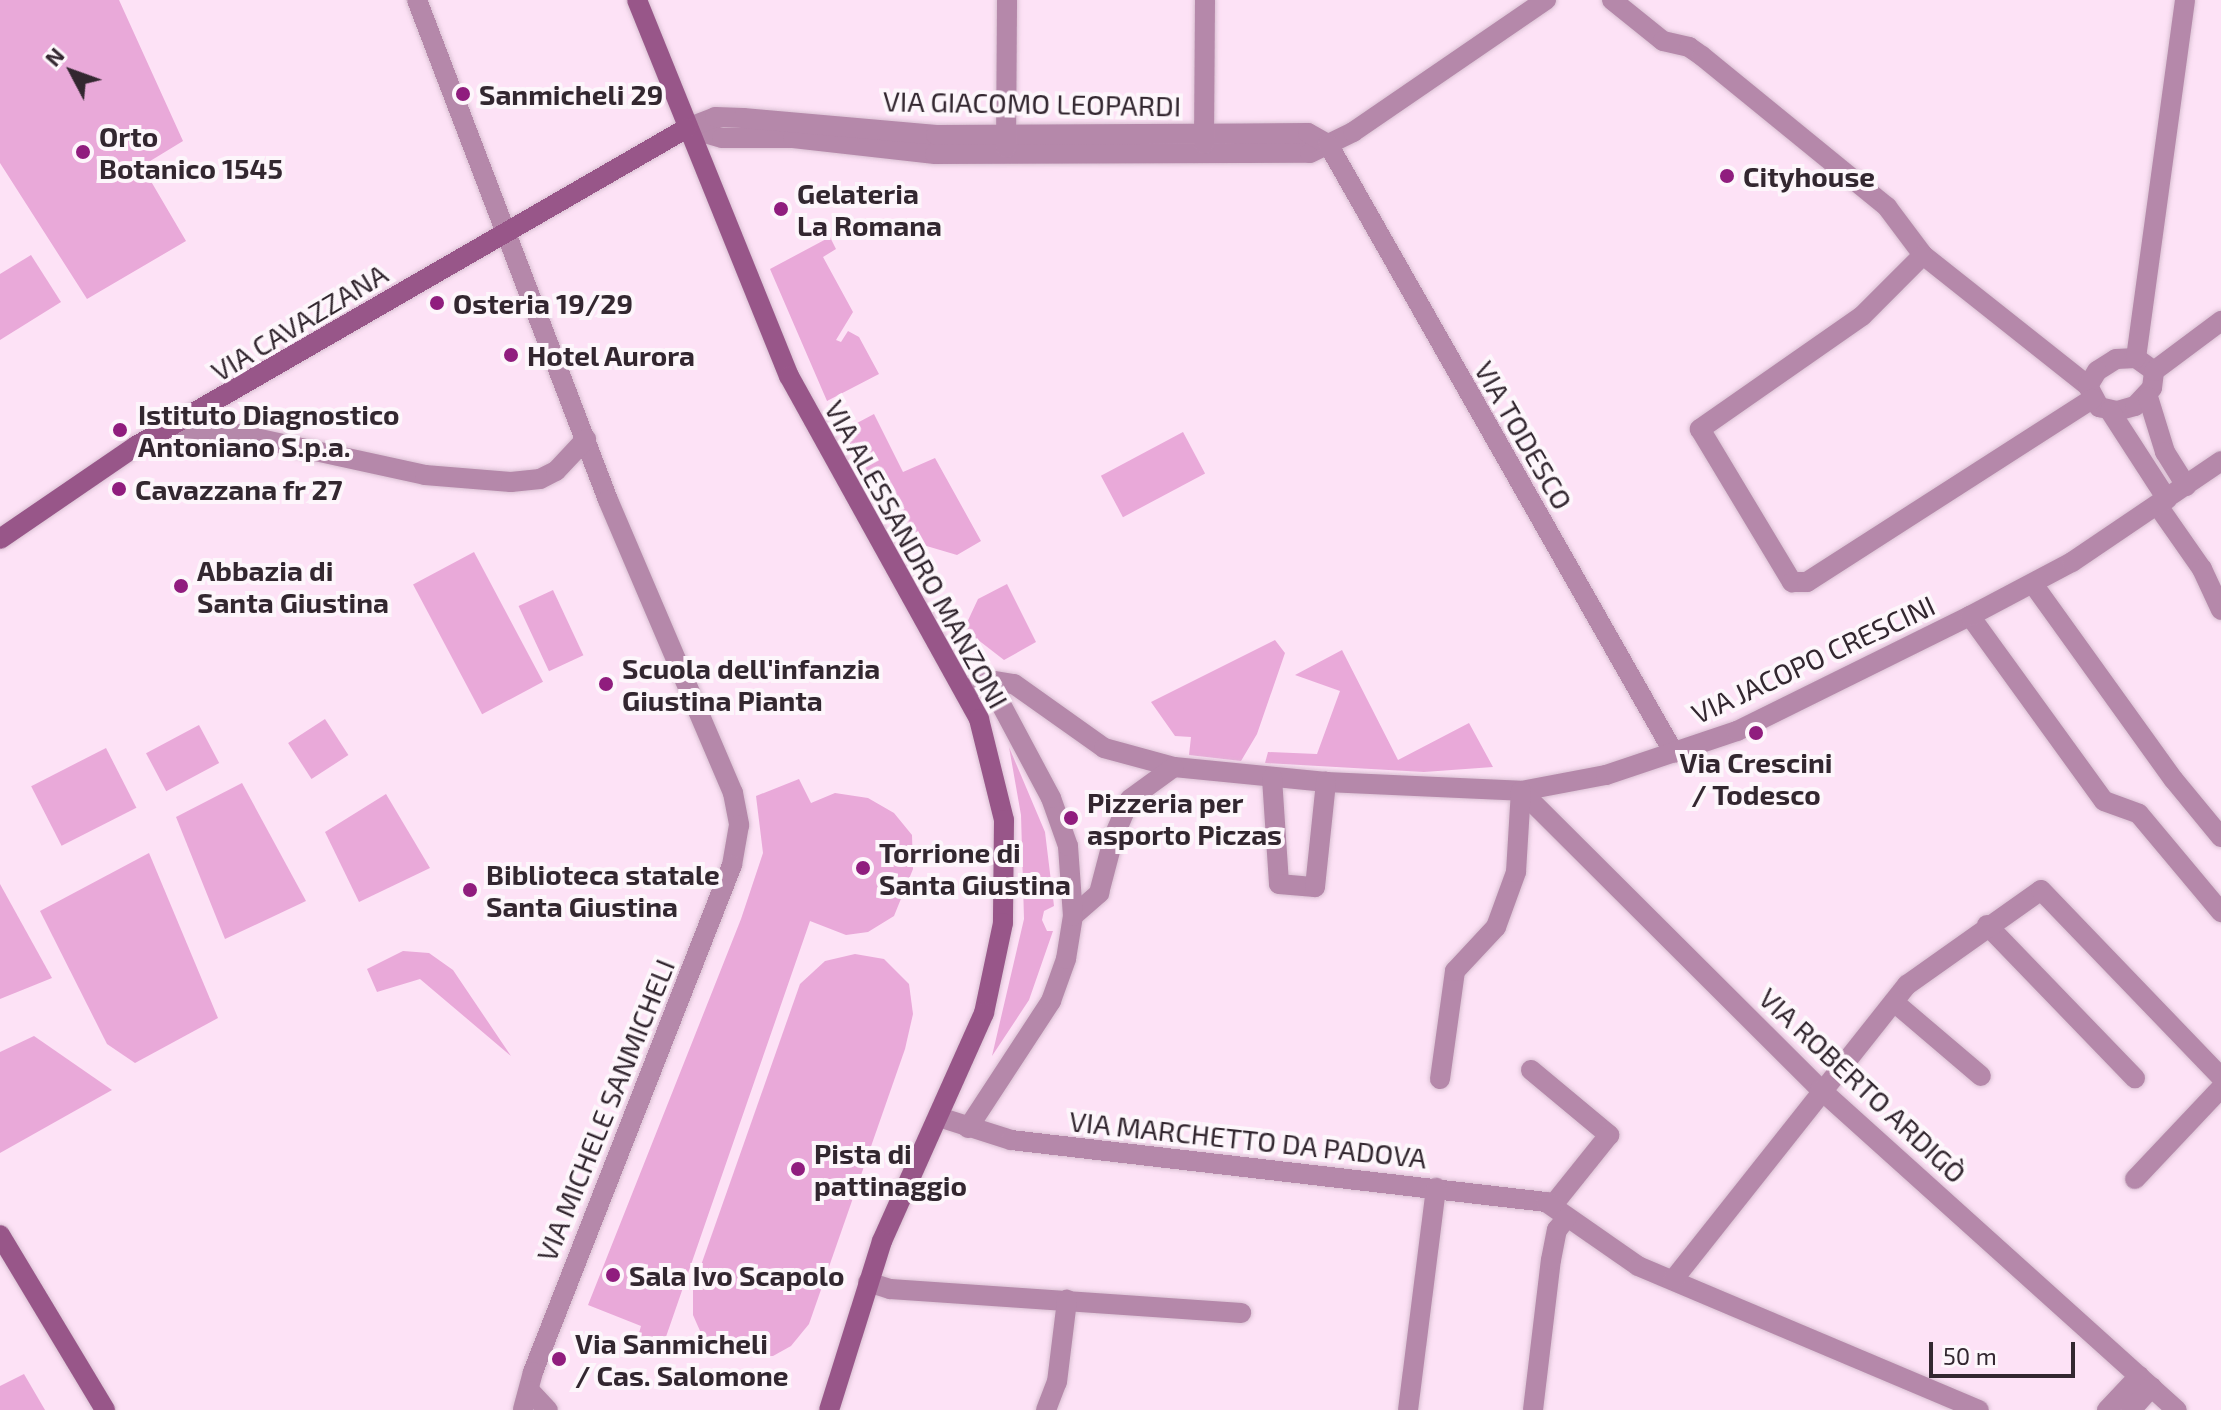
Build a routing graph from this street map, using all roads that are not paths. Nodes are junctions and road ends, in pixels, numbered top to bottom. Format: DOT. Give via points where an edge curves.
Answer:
graph roads {
  1 [pos="417,0"];
  2 [pos="637,0"];
  3 [pos="1007,0"];
  4 [pos="1205,0"];
  5 [pos="1546,0"];
  6 [pos="1612,0"];
  7 [pos="2185,0"];
  8 [pos="687,128"];
  9 [pos="1204,143"];
  10 [pos="1006,144"];
  11 [pos="1328,144"];
  12 [pos="505,232"];
  13 [pos="1923,255"];
  14 [pos="2221,321"];
  15 [pos="2136,358"];
  16 [pos="2154,371"];
  17 [pos="2090,393"];
  18 [pos="2148,397"];
  19 [pos="2110,411"];
  20 [pos="174,427"];
  21 [pos="586,439"];
  22 [pos="2221,461"];
  23 [pos="2186,486"];
  24 [pos="2162,502"];
  25 [pos="2,536"];
  26 [pos="2033,584"];
  27 [pos="2221,610"];
  28 [pos="1970,616"];
  29 [pos="988,680"];
  30 [pos="966,691"];
  31 [pos="1674,753"];
  32 [pos="1174,767"];
  33 [pos="1272,778"];
  34 [pos="1326,782"];
  35 [pos="1521,791"];
  36 [pos="2221,837"];
  37 [pos="2221,912"];
  38 [pos="1073,916"];
  39 [pos="1987,925"];
  40 [pos="1894,1002"];
  41 [pos="1531,1070"];
  42 [pos="1981,1076"];
  43 [pos="2221,1077"];
  44 [pos="2135,1078"];
  45 [pos="1440,1079"];
  46 [pos="2221,1088"];
  47 [pos="1820,1089"];
  48 [pos="939,1117"];
  49 [pos="968,1128"];
  50 [pos="2135,1179"];
  51 [pos="1436,1188"];
  52 [pos="1560,1211"];
  53 [pos="0,1235"];
  54 [pos="1673,1280"];
  55 [pos="868,1282"];
  56 [pos="1067,1300"];
  57 [pos="1241,1313"];
  58 [pos="2146,1381"];
  59 [pos="527,1401"];
  60 [pos="105,1410"];
  61 [pos="548,1410"];
  62 [pos="829,1410"];
  63 [pos="1046,1410"];
  64 [pos="1408,1410"];
  65 [pos="1533,1410"];
  66 [pos="1979,1410"];
  67 [pos="2107,1410"];
  68 [pos="2131,1410"];
  69 [pos="2177,1410"];
  1 -- 12 [label="street, VIA MICHELE SANMICHELI"];
  2 -- 8 [label="main road, VIA ALESSANDRO MANZONI"];
  3 -- 10 [label="street"];
  4 -- 9 [label="street"];
  5 -- 11 [label="street"];
  6 -- 13 [label="street" via="1663,41 1702,56 1887,207"];
  7 -- 15 [label="street"];
  8 -- 10 [label="street, VIA GIACOMO LEOPARDI" via="715,117 743,118"];
  8 -- 12 [label="main road, VIA GIACOMO LEOPARDI"];
  8 -- 30 [label="main road, VIA ALESSANDRO MANZONI" via="809,417"];
  9 -- 10 [label="street, VIA GIACOMO LEOPARDI"];
  9 -- 11 [label="street, VIA GIACOMO LEOPARDI" via="1308,133"];
  11 -- 31 [label="street, VIA TODESCO"];
  12 -- 20 [label="main road, VIA CAVAZZANA"];
  12 -- 21 [label="street, VIA MICHELE SANMICHELI"];
  13 -- 17 [label="street"];
  13 -- 17 [label="street" via="1862,316 1700,429 1792,582 1807,582"];
  14 -- 16 [label="street"];
  15 -- 16 [label="street"];
  15 -- 17 [label="street" via="2104,365"];
  16 -- 18 [label="street"];
  17 -- 19 [label="street"];
  18 -- 19 [label="street"];
  18 -- 23 [label="street" via="2165,452"];
  19 -- 24 [label="street"];
  20 -- 21 [label="street" via="228,432 433,476 511,482 556,471"];
  20 -- 25 [label="main road, VIA CAVAZZANA" via="92,472"];
  21 -- 59 [label="street, VIA MICHELE SANMICHELI" via="733,793 738,845 533,1372"];
  22 -- 23 [label="street, VIA JACOPO CRESCINI"];
  23 -- 24 [label="street, VIA JACOPO CRESCINI"];
  24 -- 26 [label="street, VIA JACOPO CRESCINI"];
  24 -- 27 [label="street"];
  26 -- 28 [label="street, VIA JACOPO CRESCINI"];
  26 -- 36 [label="street"];
  28 -- 31 [label="street, VIA JACOPO CRESCINI" via="1737,731"];
  28 -- 37 [label="street" via="2104,801 2139,814"];
  29 -- 30 [label="street"];
  29 -- 32 [label="street, VIA JACOPO CRESCINI" via="1014,684 1104,748"];
  29 -- 38 [label="street, VIA ALESSANDRO MANZONI" via="1051,798 1068,846"];
  30 -- 48 [label="main road, VIA ALESSANDRO MANZONI" via="991,757 1004,820 1003,923 984,1013"];
  31 -- 35 [label="street, VIA JACOPO CRESCINI" via="1606,775"];
  32 -- 33 [label="street, VIA JACOPO CRESCINI"];
  32 -- 38 [label="street" via="1130,799 1099,893"];
  33 -- 34 [label="street, VIA JACOPO CRESCINI"];
  33 -- 34 [label="street" via="1279,884 1315,887"];
  34 -- 35 [label="street, VIA JACOPO CRESCINI"];
  35 -- 45 [label="street" via="1516,872 1496,927 1455,971"];
  35 -- 47 [label="street, VIA ROBERTO ARDIGÒ"];
  38 -- 49 [label="street, VIA ALESSANDRO MANZONI" via="1051,1001"];
  39 -- 40 [label="street" via="1918,974"];
  39 -- 43 [label="street" via="2041,890"];
  39 -- 44 [label="street"];
  40 -- 42 [label="street"];
  40 -- 47 [label="street"];
  41 -- 52 [label="street" via="1609,1135"];
  46 -- 50 [label="street"];
  47 -- 54 [label="street"];
  47 -- 58 [label="street, VIA ROBERTO ARDIGÒ"];
  48 -- 49 [label="street, VIA MARCHETTO DA PADOVA"];
  48 -- 55 [label="main road, VIA ALESSANDRO MANZONI"];
  49 -- 51 [label="street, VIA MARCHETTO DA PADOVA" via="1011,1140"];
  51 -- 52 [label="street, VIA MARCHETTO DA PADOVA"];
  51 -- 64 [label="street"];
  52 -- 54 [label="street" via="1616,1256"];
  52 -- 65 [label="street"];
  53 -- 60 [label="main road"];
  54 -- 66 [label="street"];
  55 -- 56 [label="street" via="890,1289"];
  55 -- 62 [label="main road, VIA ALESSANDRO MANZONI"];
  56 -- 57 [label="street"];
  56 -- 63 [label="street" via="1057,1382"];
  58 -- 67 [label="street"];
  58 -- 68 [label="street"];
  58 -- 69 [label="street, VIA ROBERTO ARDIGÒ"];
  59 -- 61 [label="street, VIA MICHELE SANMICHELI"];
}
